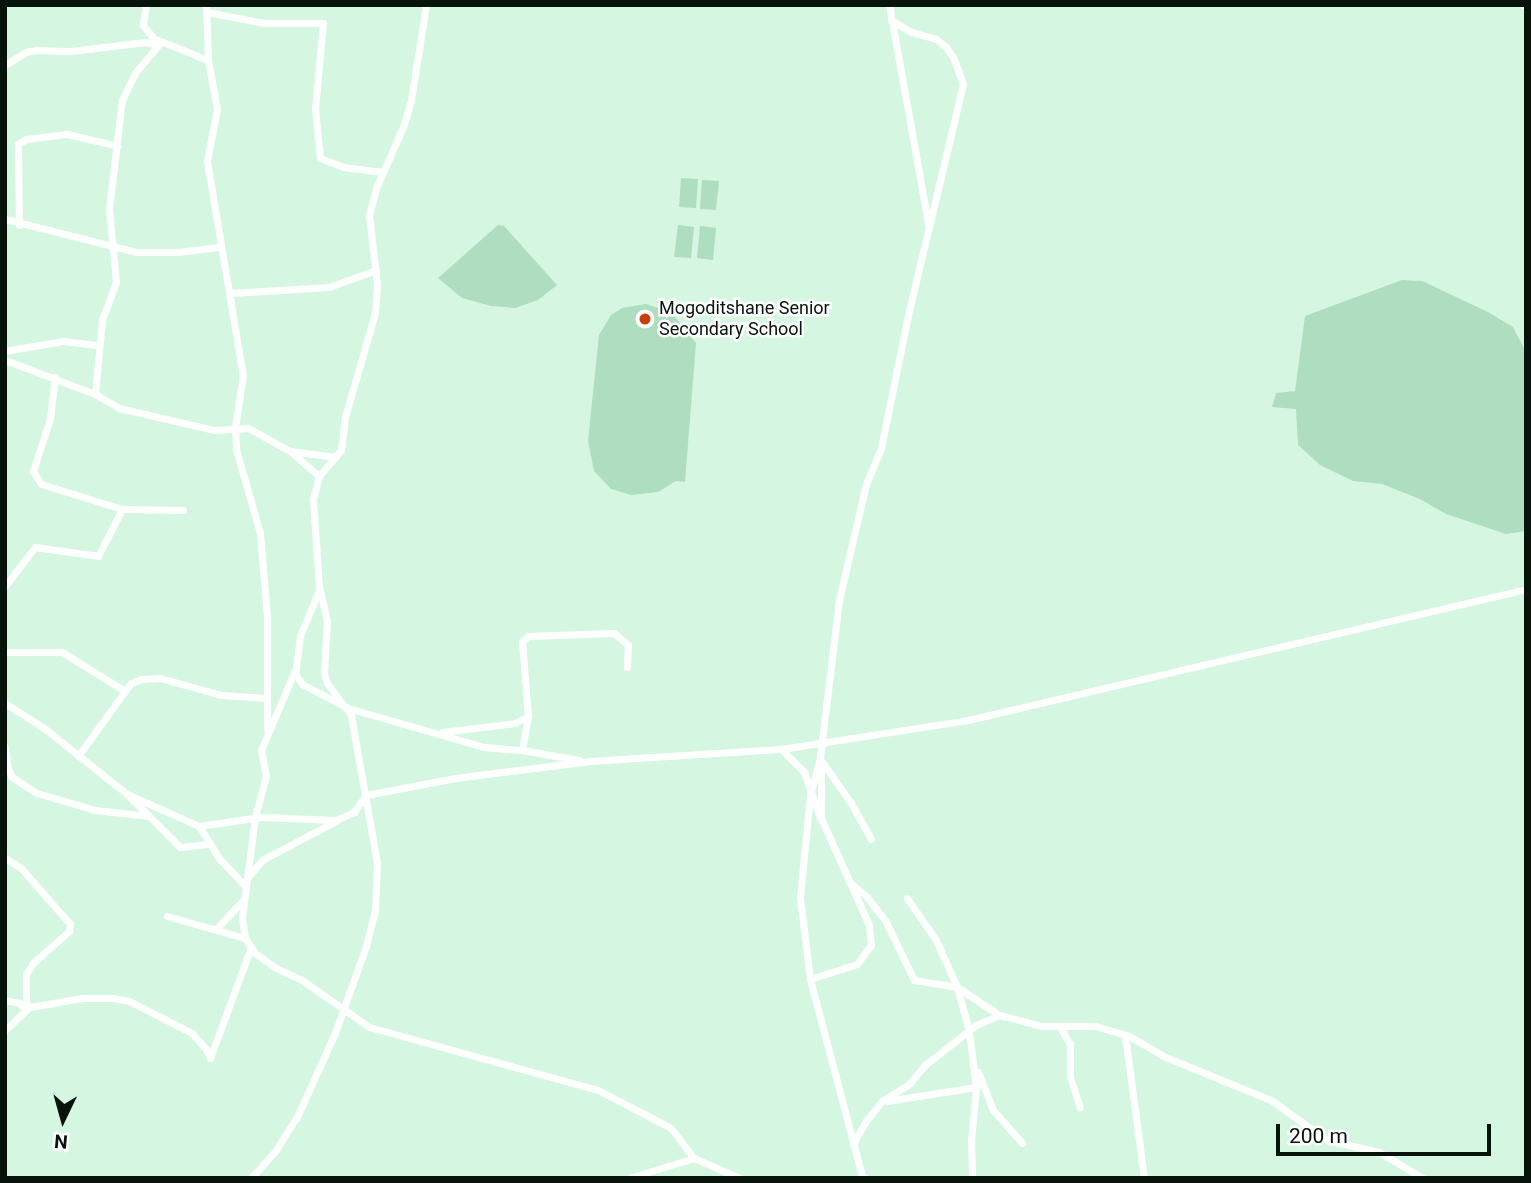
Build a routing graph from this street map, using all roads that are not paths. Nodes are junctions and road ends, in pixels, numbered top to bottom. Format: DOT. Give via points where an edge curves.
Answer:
graph roads {
  1 [pos="146,5"];
  2 [pos="426,5"];
  3 [pos="890,5"];
  4 [pos="206,9"];
  5 [pos="892,21"];
  6 [pos="158,44"];
  7 [pos="208,60"];
  8 [pos="5,65"];
  9 [pos="118,146"];
  10 [pos="383,172"];
  11 [pos="5,219"];
  12 [pos="19,225"];
  13 [pos="929,233"];
  14 [pos="113,245"];
  15 [pos="219,247"];
  16 [pos="376,270"];
  17 [pos="230,293"];
  18 [pos="98,345"];
  19 [pos="5,351"];
  20 [pos="5,360"];
  21 [pos="55,377"];
  22 [pos="95,394"];
  23 [pos="234,427"];
  24 [pos="290,451"];
  25 [pos="336,457"];
  26 [pos="319,476"];
  27 [pos="122,509"];
  28 [pos="183,510"];
  29 [pos="5,586"];
  30 [pos="319,587"];
  31 [pos="1526,589"];
  32 [pos="5,652"];
  33 [pos="627,667"];
  34 [pos="295,670"];
  35 [pos="124,691"];
  36 [pos="266,698"];
  37 [pos="5,703"];
  38 [pos="348,708"];
  39 [pos="528,716"];
  40 [pos="431,732"];
  41 [pos="267,736"];
  42 [pos="821,741"];
  43 [pos="5,747"];
  44 [pos="781,749"];
  45 [pos="522,750"];
  46 [pos="78,756"];
  47 [pos="820,759"];
  48 [pos="590,761"];
  49 [pos="127,794"];
  50 [pos="366,794"];
  51 [pos="810,795"];
  52 [pos="149,816"];
  53 [pos="255,817"];
  54 [pos="821,818"];
  55 [pos="336,820"];
  56 [pos="199,826"];
  57 [pos="871,839"];
  58 [pos="210,844"];
  59 [pos="5,858"];
  60 [pos="249,876"];
  61 [pos="849,882"];
  62 [pos="246,887"];
  63 [pos="246,898"];
  64 [pos="906,898"];
  65 [pos="167,916"];
  66 [pos="216,929"];
  67 [pos="244,938"];
  68 [pos="251,947"];
  69 [pos="810,979"];
  70 [pos="957,987"];
  71 [pos="5,1000"];
  72 [pos="344,1008"];
  73 [pos="26,1009"];
  74 [pos="999,1015"];
  75 [pos="1060,1027"];
  76 [pos="5,1030"];
  77 [pos="969,1031"];
  78 [pos="1125,1035"];
  79 [pos="975,1062"];
  80 [pos="976,1087"];
  81 [pos="882,1101"];
  82 [pos="1080,1107"];
  83 [pos="1022,1143"];
  84 [pos="853,1145"];
  85 [pos="694,1158"];
  86 [pos="862,1177"];
  87 [pos="251,1178"];
  88 [pos="629,1178"];
  89 [pos="740,1178"];
  90 [pos="972,1178"];
  91 [pos="1144,1178"];
  92 [pos="1423,1178"];
  1 -- 6 [label="street" via="144,25"];
  2 -- 10 [label="street" via="411,100"];
  3 -- 5 [label="street"];
  4 -- 7 [label="street"];
  4 -- 10 [label="street" via="264,23 323,23 315,109 320,158 339,166"];
  5 -- 13 [label="street"];
  5 -- 13 [label="street" via="946,47 963,84"];
  6 -- 7 [label="street"];
  6 -- 8 [label="street" via="36,50"];
  6 -- 9 [label="street" via="125,92"];
  7 -- 15 [label="street" via="217,109 207,161"];
  9 -- 12 [label="street" via="67,134 18,144"];
  9 -- 14 [label="street" via="109,209"];
  10 -- 16 [label="street" via="369,215"];
  11 -- 12 [label="street"];
  12 -- 14 [label="street"];
  13 -- 42 [label="street" via="881,448 866,484 839,600"];
  14 -- 15 [label="street" via="136,252"];
  14 -- 18 [label="street" via="116,282 105,307"];
  15 -- 17 [label="street"];
  16 -- 17 [label="street" via="329,287"];
  16 -- 25 [label="street" via="375,313 345,417 344,441"];
  17 -- 23 [label="street" via="244,382"];
  18 -- 19 [label="street" via="63,341"];
  18 -- 22 [label="street"];
  20 -- 21 [label="street"];
  21 -- 22 [label="street"];
  21 -- 27 [label="street" via="50,419 35,460 34,477 41,484"];
  22 -- 23 [label="street" via="119,408 214,430"];
  23 -- 24 [label="street" via="248,428"];
  23 -- 36 [label="street" via="260,533 267,617"];
  24 -- 25 [label="street"];
  24 -- 26 [label="street"];
  25 -- 26 [label="street"];
  26 -- 30 [label="street" via="313,499"];
  27 -- 28 [label="street"];
  27 -- 29 [label="street" via="98,556 35,547"];
  30 -- 34 [label="street" via="300,636"];
  30 -- 38 [label="street" via="327,621 324,673"];
  31 -- 42 [label="street" via="1002,713"];
  32 -- 35 [label="street" via="62,652"];
  33 -- 39 [label="street" via="628,645 614,633 528,636 521,645"];
  34 -- 38 [label="street" via="302,684"];
  34 -- 41 [label="street"];
  35 -- 36 [label="street" via="131,683 160,678 221,695"];
  35 -- 46 [label="street"];
  36 -- 41 [label="street"];
  37 -- 46 [label="street"];
  38 -- 40 [label="street"];
  38 -- 50 [label="street"];
  39 -- 40 [label="street" via="515,723"];
  39 -- 45 [label="street"];
  40 -- 45 [label="street" via="484,747"];
  41 -- 53 [label="street" via="261,754 265,782"];
  42 -- 44 [label="street"];
  42 -- 47 [label="street"];
  43 -- 52 [label="street" via="12,777 37,793 95,810"];
  44 -- 48 [label="street"];
  44 -- 51 [label="street" via="804,772"];
  45 -- 48 [label="street"];
  46 -- 49 [label="street"];
  47 -- 51 [label="street"];
  47 -- 54 [label="street"];
  47 -- 57 [label="street"];
  48 -- 50 [label="street"];
  49 -- 52 [label="street"];
  49 -- 56 [label="street"];
  50 -- 55 [label="street" via="354,812"];
  50 -- 72 [label="street" via="377,863 376,900"];
  51 -- 54 [label="street"];
  51 -- 69 [label="street" via="800,908"];
  52 -- 58 [label="street" via="180,847"];
  53 -- 55 [label="street"];
  53 -- 56 [label="street"];
  53 -- 60 [label="street"];
  54 -- 61 [label="street"];
  55 -- 60 [label="street" via="262,860"];
  56 -- 58 [label="street"];
  58 -- 62 [label="street"];
  59 -- 73 [label="street" via="21,868 69,923 69,931 26,974"];
  60 -- 62 [label="street"];
  61 -- 69 [label="street" via="869,925 871,945 857,964"];
  61 -- 70 [label="street" via="886,922 911,978"];
  62 -- 63 [label="street"];
  63 -- 66 [label="street"];
  63 -- 67 [label="street"];
  64 -- 70 [label="street" via="936,940"];
  65 -- 66 [label="street"];
  66 -- 67 [label="street"];
  67 -- 68 [label="street"];
  68 -- 72 [label="street" via="274,967"];
  68 -- 73 [label="street" via="210,1058 192,1033 129,1001 82,998"];
  69 -- 84 [label="street"];
  70 -- 74 [label="street"];
  70 -- 77 [label="street"];
  71 -- 73 [label="street"];
  72 -- 85 [label="street" via="380,1031 598,1090 671,1128"];
  72 -- 87 [label="street" via="297,1117"];
  73 -- 76 [label="street"];
  74 -- 75 [label="street"];
  74 -- 77 [label="street"];
  75 -- 78 [label="street" via="1095,1026"];
  75 -- 82 [label="street" via="1070,1044 1070,1077"];
  77 -- 79 [label="street"];
  77 -- 81 [label="street" via="925,1065 909,1084"];
  78 -- 91 [label="street"];
  78 -- 92 [label="street" via="1163,1056 1264,1096 1327,1140 1379,1152"];
  79 -- 80 [label="street"];
  79 -- 83 [label="street" via="993,1110"];
  80 -- 81 [label="street"];
  80 -- 90 [label="street"];
  81 -- 84 [label="street"];
  84 -- 86 [label="street"];
  85 -- 88 [label="street"];
  85 -- 89 [label="street"];
}
